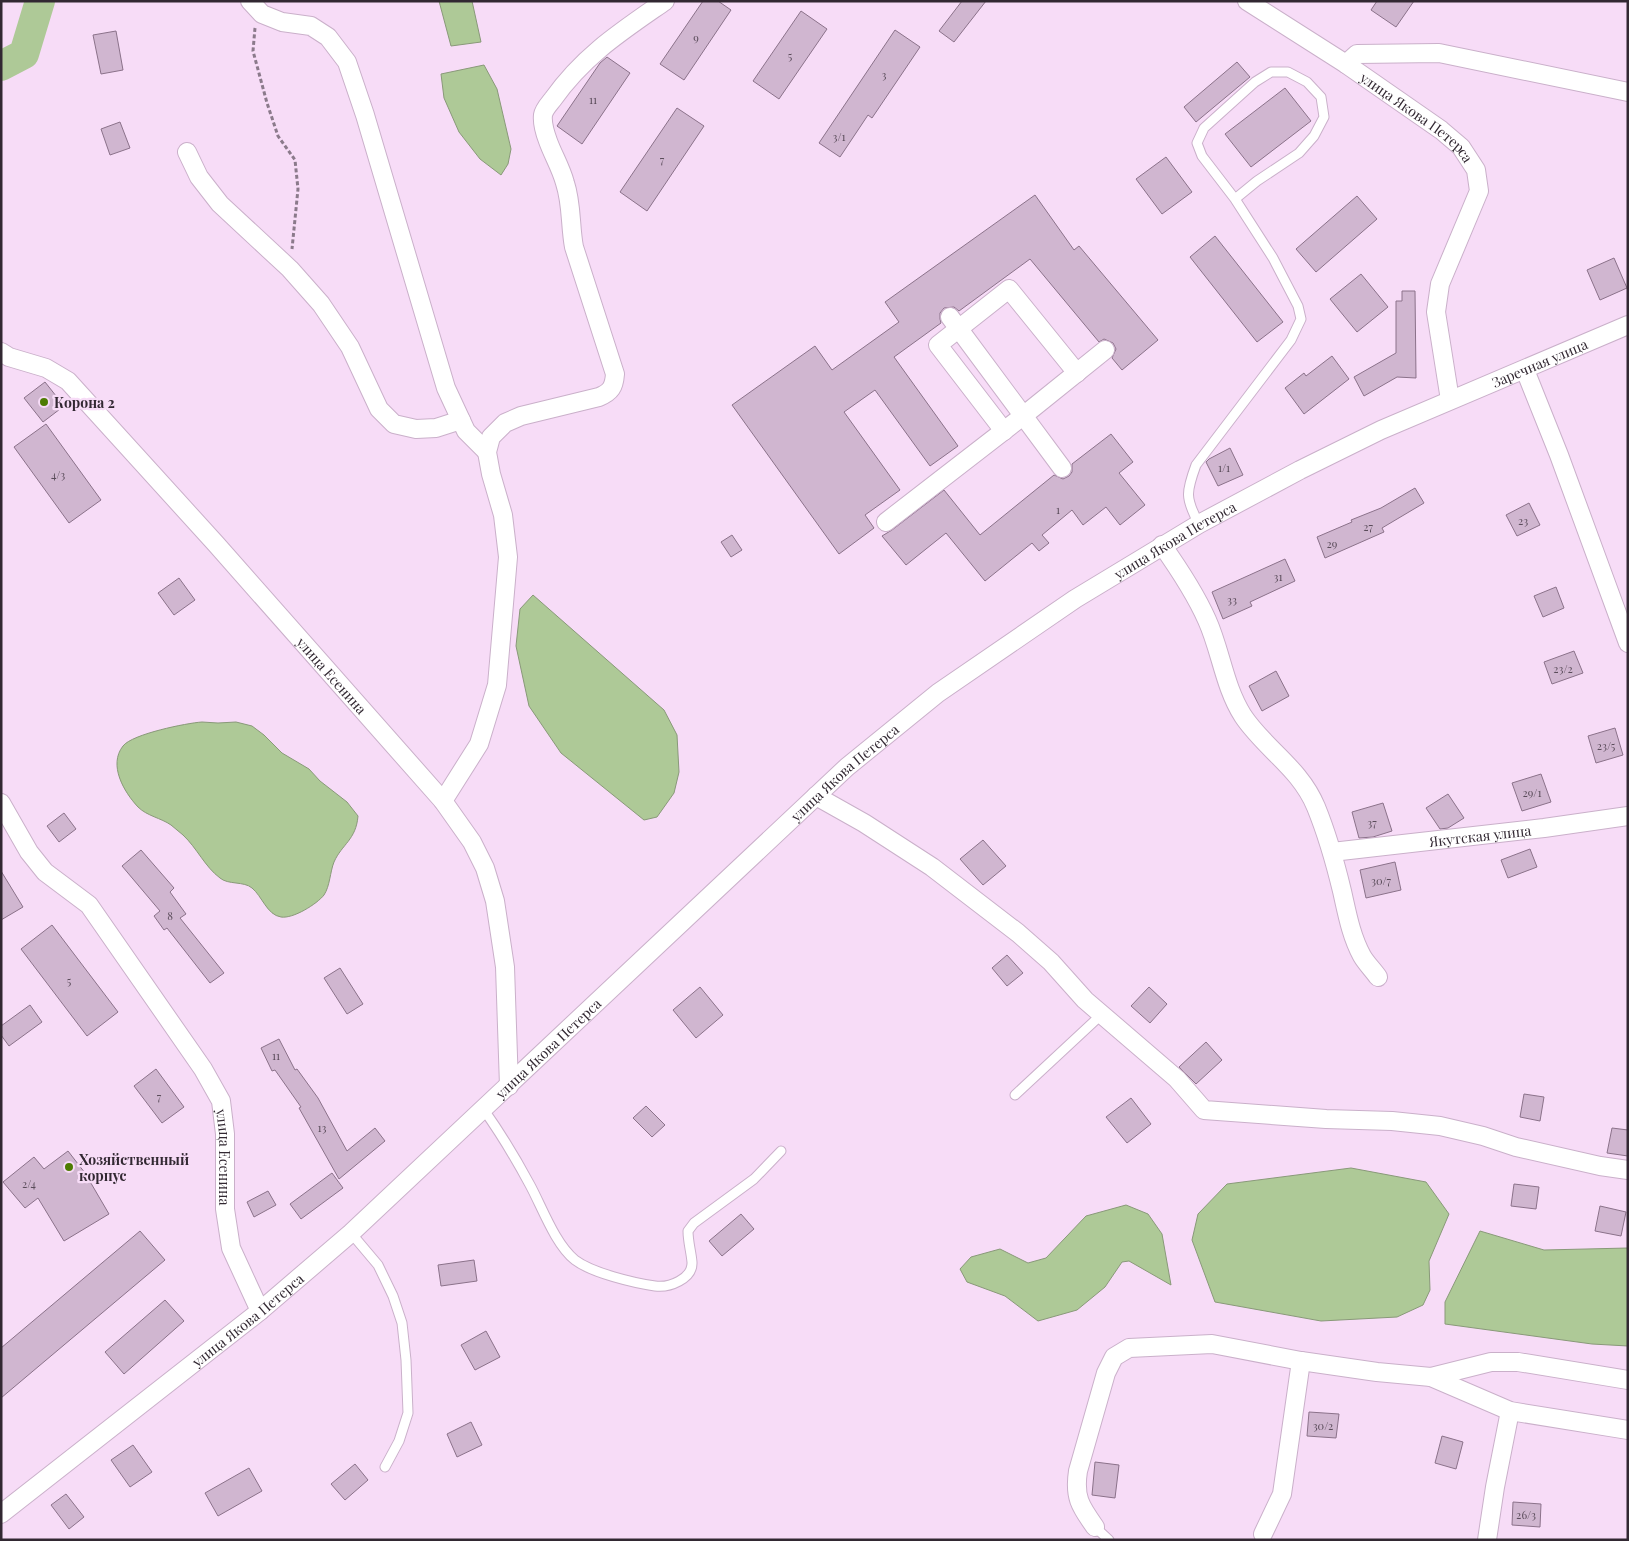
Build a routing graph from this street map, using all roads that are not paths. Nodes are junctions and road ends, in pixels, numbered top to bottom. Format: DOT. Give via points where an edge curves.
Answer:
graph roads {
  1 [pos="665,1"];
  2 [pos="1248,1"];
  3 [pos="256,7"];
  4 [pos="1346,64"];
  5 [pos="1628,92"];
  6 [pos="187,152"];
  7 [pos="1235,199"];
  8 [pos="954,323"];
  9 [pos="1628,325"];
  10 [pos="1105,350"];
  11 [pos="1,352"];
  12 [pos="1525,370"];
  13 [pos="1076,373"];
  14 [pos="1450,400"];
  15 [pos="1023,416"];
  16 [pos="461,420"];
  17 [pos="1004,431"];
  18 [pos="488,452"];
  19 [pos="1062,468"];
  20 [pos="886,522"];
  21 [pos="1199,524"];
  22 [pos="1162,545"];
  23 [pos="1628,643"];
  24 [pos="816,796"];
  25 [pos="443,801"];
  26 [pos="1,803"];
  27 [pos="1628,816"];
  28 [pos="1332,852"];
  29 [pos="1378,977"];
  30 [pos="1101,1015"];
  31 [pos="509,1086"];
  32 [pos="1015,1095"];
  33 [pos="484,1110"];
  34 [pos="781,1151"];
  35 [pos="1628,1170"];
  36 [pos="351,1233"];
  37 [pos="260,1311"];
  38 [pos="1301,1361"];
  39 [pos="1431,1377"];
  40 [pos="1628,1380"];
  41 [pos="1510,1411"];
  42 [pos="1628,1430"];
  43 [pos="384,1467"];
  44 [pos="1,1514"];
  45 [pos="1095,1527"];
  46 [pos="1260,1537"];
  47 [pos="1109,1540"];
  48 [pos="1487,1540"];
  1 -- 18 [label="street" via="590,56 543,113 544,129 567,189 574,247 615,374 614,385 609,393 599,397 505,423 491,437"];
  2 -- 4 [label="street, улица Якова Петерса"];
  3 -- 16 [label="street" via="282,22 311,26 328,37 347,62 446,388"];
  4 -- 5 [label="street, улица Якова Петерса" via="1357,54 1439,53"];
  4 -- 14 [label="street, улица Якова Петерса" via="1441,130 1461,147 1476,170 1479,191 1440,284 1436,312"];
  6 -- 16 [label="street" via="199,177 220,204 290,269 321,304 350,347 379,409 394,424 416,429 436,428"];
  7 -- 7 [label="lane" via="1202,156 1197,143 1204,128 1255,82 1271,72 1288,72 1307,82 1320,97 1324,117 1314,136 1299,153"];
  7 -- 21 [label="lane" via="1273,258 1298,306 1301,319 1291,340 1196,466 1188,489 1189,507"];
  8 -- 13 [label="street" via="1009,289"];
  8 -- 15 [label="street"];
  8 -- 17 [label="street" via="938,345"];
  9 -- 12 [label="street, Заречная улица"];
  10 -- 13 [label="street"];
  11 -- 25 [label="street, улица Есенина" via="46,368 68,381"];
  12 -- 14 [label="street, Заречная улица"];
  12 -- 23 [label="street"];
  13 -- 15 [label="street"];
  14 -- 21 [label="street, улица Якова Петерса" via="1300,470"];
  15 -- 17 [label="street"];
  15 -- 19 [label="street"];
  16 -- 18 [label="street" via="475,442"];
  17 -- 20 [label="street"];
  18 -- 25 [label="street" via="503,515 508,557 497,685 479,744"];
  21 -- 22 [label="street, улица Якова Петерса"];
  22 -- 24 [label="street, улица Якова Петерса" via="1075,599 938,694"];
  22 -- 28 [label="street" via="1187,580 1208,621 1232,696 1243,716 1302,782"];
  24 -- 30 [label="street" via="932,867 1018,933 1051,962"];
  24 -- 31 [label="street, улица Якова Петерса"];
  25 -- 31 [label="street, улица Есенина" via="481,859 495,901 505,967"];
  26 -- 37 [label="street, улица Есенина" via="29,852 45,872 89,905 203,1069 221,1101 225,1209 231,1248"];
  27 -- 28 [label="street, Якутская улица"];
  28 -- 29 [label="street" via="1349,923 1362,956"];
  30 -- 32 [label="lane"];
  30 -- 35 [label="street" via="1177,1079 1204,1110 1440,1126 1525,1149"];
  31 -- 33 [label="street, улица Якова Петерса"];
  33 -- 34 [label="lane" via="505,1139 560,1242 575,1260 641,1284 660,1286 686,1277 692,1264 688,1231 694,1223 754,1179"];
  33 -- 36 [label="street, улица Якова Петерса"];
  36 -- 37 [label="street, улица Якова Петерса"];
  36 -- 43 [label="lane" via="378,1266 402,1323 408,1413 399,1440"];
  37 -- 44 [label="street, улица Якова Петерса"];
  38 -- 39 [label="street"];
  38 -- 45 [label="street" via="1212,1344 1129,1348 1114,1357 1106,1373 1076,1486 1082,1508"];
  38 -- 46 [label="street" via="1282,1494"];
  39 -- 40 [label="street" via="1491,1362 1518,1362"];
  39 -- 41 [label="street"];
  41 -- 42 [label="street"];
  41 -- 48 [label="street"];
  45 -- 47 [label="lane"];
}
